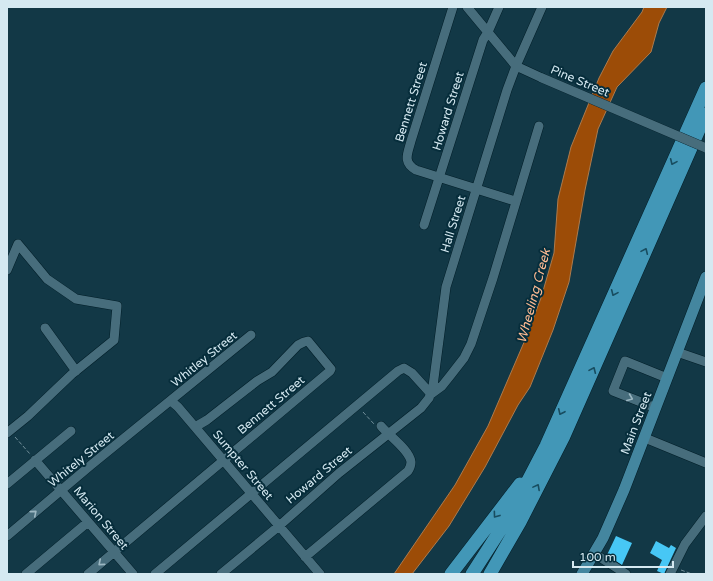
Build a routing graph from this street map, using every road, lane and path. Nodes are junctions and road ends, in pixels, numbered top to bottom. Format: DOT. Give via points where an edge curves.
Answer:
graph roads {
  1 [pos="453,7"];
  2 [pos="499,7"];
  3 [pos="542,7"];
  4 [pos="472,9"];
  5 [pos="488,32"];
  6 [pos="516,66"];
  7 [pos="706,88"];
  8 [pos="706,114"];
  9 [pos="539,126"];
  10 [pos="706,148"];
  11 [pos="440,178"];
  12 [pos="476,189"];
  13 [pos="516,201"];
  14 [pos="424,225"];
  15 [pos="7,270"];
  16 [pos="706,277"];
  17 [pos="45,328"];
  18 [pos="251,335"];
  19 [pos="677,352"];
  20 [pos="706,362"];
  21 [pos="76,371"];
  22 [pos="667,378"];
  23 [pos="431,394"];
  24 [pos="171,401"];
  25 [pos="357,405"];
  26 [pos="656,408"];
  27 [pos="378,426"];
  28 [pos="195,427"];
  29 [pos="71,431"];
  30 [pos="8,432"];
  31 [pos="388,434"];
  32 [pos="644,438"];
  33 [pos="24,448"];
  34 [pos="35,460"];
  35 [pos="224,460"];
  36 [pos="538,463"];
  37 [pos="706,463"];
  38 [pos="7,484"];
  39 [pos="62,490"];
  40 [pos="251,493"];
  41 [pos="706,516"];
  42 [pos="88,522"];
  43 [pos="520,522"];
  44 [pos="279,526"];
  45 [pos="7,536"];
  46 [pos="114,552"];
  47 [pos="595,554"];
  48 [pos="306,557"];
  49 [pos="684,571"];
  50 [pos="26,574"];
  51 [pos="88,574"];
  52 [pos="133,574"];
  53 [pos="155,574"];
  54 [pos="221,574"];
  55 [pos="320,574"];
  56 [pos="451,574"];
  57 [pos="472,574"];
  58 [pos="485,574"];
  59 [pos="490,574"];
  60 [pos="582,574"];
  61 [pos="626,574"];
  62 [pos="670,574"];
  63 [pos="692,574"];
  1 -- 11 [label="street, Bennett Street" via="407,158 412,167"];
  2 -- 5 [label="street, Howard Street"];
  3 -- 6 [label="street, Hall Street"];
  4 -- 5 [label="street, Pine Street"];
  5 -- 6 [label="street, Pine Street"];
  5 -- 11 [label="street, Howard Street" via="483,40"];
  6 -- 10 [label="street, Pine Street, bridge"];
  6 -- 12 [label="street, Hall Street"];
  7 -- 36 [label="highway, one-way"];
  43 -- 8 [label="highway, one-way" via="564,436"];
  9 -- 13 [label="street, Howard Street"];
  11 -- 12 [label="street, Bennett Street"];
  11 -- 14 [label="street, Howard Street"];
  12 -- 13 [label="street, Bennett Street"];
  12 -- 23 [label="street, Hall Street" via="446,286"];
  13 -- 23 [label="street, Howard Street" via="468,353 442,386"];
  15 -- 21 [label="street" via="18,244 47,279 76,299 117,306 114,340"];
  16 -- 19 [label="main road, Main Street"];
  17 -- 21 [label="street"];
  18 -- 24 [label="street, Whitley Street"];
  19 -- 20 [label="street"];
  19 -- 22 [label="main road, Main Street"];
  21 -- 30 [label="street"];
  22 -- 26 [label="main road, Main Street"];
  22 -- 26 [label="street, one-way" via="625,361 613,391"];
  23 -- 25 [label="street" via="404,368"];
  23 -- 31 [label="street, Howard Street" via="421,408"];
  24 -- 28 [label="street, Sumpter Street"];
  24 -- 39 [label="street, Whitely Street"];
  25 -- 27 [label="path"];
  25 -- 40 [label="street"];
  26 -- 32 [label="main road, Main Street"];
  27 -- 31 [label="street"];
  28 -- 35 [label="street, Sumpter Street"];
  28 -- 35 [label="street, Bennett Street" via="272,372 301,343 308,341 330,371"];
  29 -- 34 [label="street"];
  30 -- 33 [label="path"];
  31 -- 44 [label="street, Howard Street"];
  31 -- 48 [label="street" via="410,458 408,471"];
  32 -- 37 [label="street"];
  32 -- 47 [label="main road, Main Street"];
  34 -- 38 [label="street"];
  34 -- 39 [label="street, Marion Street"];
  35 -- 40 [label="street, Sumpter Street"];
  35 -- 46 [label="street, Bennett Street"];
  36 -- 56 [label="highway, one-way"];
  36 -- 57 [label="highway" via="506,521"];
  39 -- 42 [label="street, Marion Street"];
  45 -- 39 [label="street, Whitely Street, one-way"];
  40 -- 44 [label="street, Sumpter Street"];
  40 -- 53 [label="street"];
  41 -- 62 [label="street" via="685,544"];
  42 -- 46 [label="street, Marion Street"];
  42 -- 50 [label="street"];
  43 -- 58 [label="highway"];
  43 -- 59 [label="highway"];
  44 -- 48 [label="street, Sumpter Street"];
  44 -- 54 [label="street, Howard Street"];
  46 -- 51 [label="street, Bennett Street, one-way"];
  46 -- 52 [label="street, Marion Street"];
  47 -- 60 [label="main road, Main Street"];
  47 -- 61 [label="street"];
  48 -- 55 [label="street, Sumpter Street"];
  49 -- 63 [label="path"];
}
